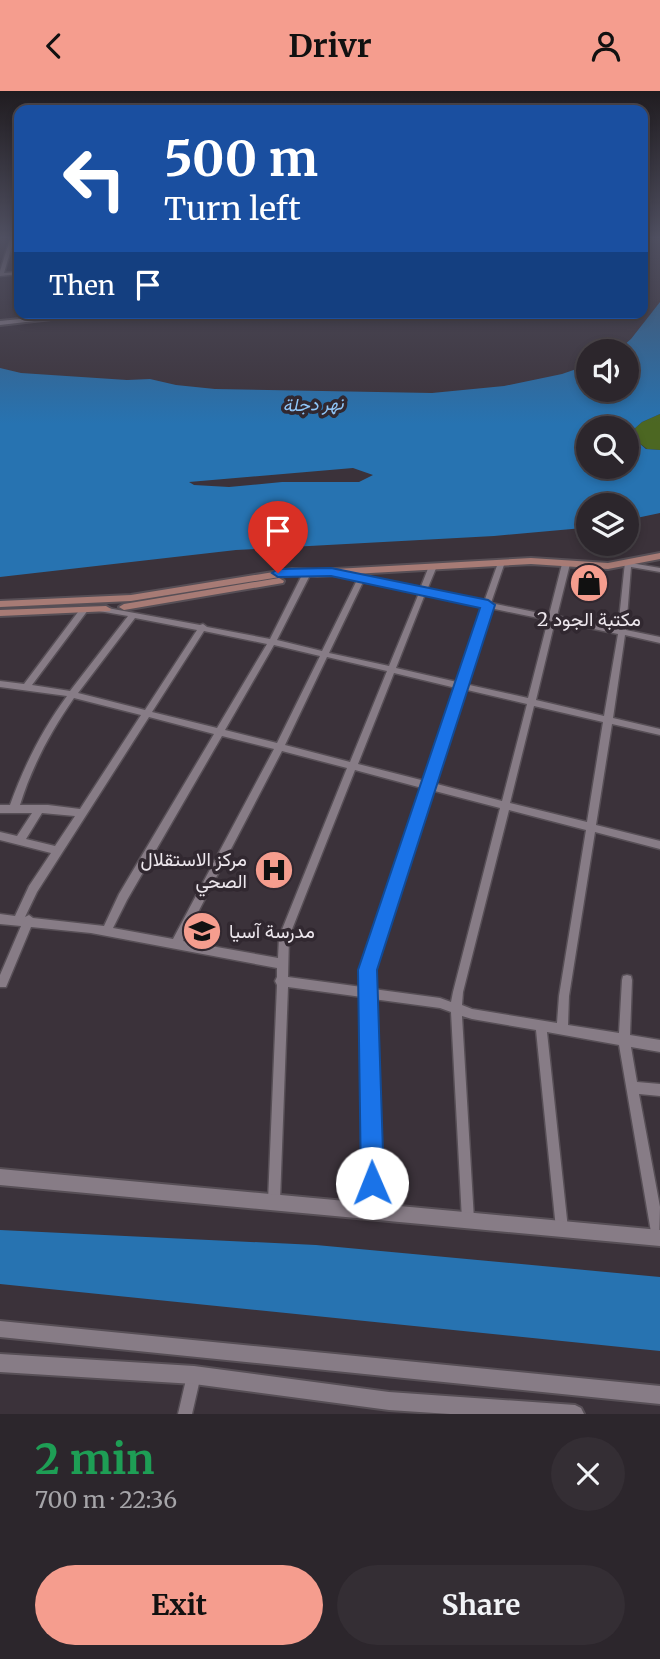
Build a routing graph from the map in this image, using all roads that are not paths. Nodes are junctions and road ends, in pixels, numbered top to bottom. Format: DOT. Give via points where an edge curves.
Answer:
graph roads {
  1 [pos="37,319"];
  2 [pos="23,321"];
  3 [pos="0,324"];
  4 [pos="659,557"];
  5 [pos="501,562"];
  6 [pos="566,564"];
  7 [pos="628,564"];
  8 [pos="433,566"];
  9 [pos="660,570"];
  10 [pos="331,572"];
  11 [pos="311,574"];
  12 [pos="361,579"];
  13 [pos="424,591"];
  14 [pos="0,604"];
  15 [pos="488,605"];
  16 [pos="102,609"];
  17 [pos="84,610"];
  18 [pos="0,613"];
  19 [pos="133,615"];
  20 [pos="554,618"];
  21 [pos="202,627"];
  22 [pos="622,632"];
  23 [pos="660,640"];
  24 [pos="272,642"];
  25 [pos="326,655"];
  26 [pos="391,670"];
  27 [pos="0,684"];
  28 [pos="27,685"];
  29 [pos="461,687"];
  30 [pos="72,694"];
  31 [pos="532,704"];
  32 [pos="147,713"];
  33 [pos="608,721"];
  34 [pos="219,732"];
  35 [pos="660,732"];
  36 [pos="279,748"];
  37 [pos="352,767"];
  38 [pos="429,785"];
  39 [pos="506,804"];
  40 [pos="14,808"];
  41 [pos="0,809"];
  42 [pos="39,809"];
  43 [pos="82,813"];
  44 [pos="591,827"];
  45 [pos="0,836"];
  46 [pos="19,841"];
  47 [pos="660,845"];
  48 [pos="58,851"];
  49 [pos="0,919"];
  50 [pos="24,919"];
  51 [pos="107,930"];
  52 [pos="176,943"];
  53 [pos="281,964"];
  54 [pos="627,980"];
  55 [pos="281,981"];
  56 [pos="1,985"];
  57 [pos="368,993"];
  58 [pos="456,1008"];
  59 [pos="541,1025"];
  60 [pos="562,1029"];
  61 [pos="624,1039"];
  62 [pos="660,1046"];
  63 [pos="632,1087"];
  64 [pos="660,1090"];
  65 [pos="0,1177"];
  66 [pos="274,1201"];
  67 [pos="373,1210"];
  68 [pos="468,1220"];
  69 [pos="562,1229"];
  70 [pos="660,1238"];
  71 [pos="0,1329"];
  72 [pos="0,1363"];
  73 [pos="194,1375"];
  74 [pos="660,1395"];
  75 [pos="390,1407"];
  76 [pos="185,1414"];
  77 [pos="575,1414"];
  1 -- 2 [label="street"];
  2 -- 3 [label="street"];
  4 -- 7 [label="main road"];
  5 -- 6 [label="main road"];
  5 -- 8 [label="main road"];
  5 -- 15 [label="street"];
  6 -- 7 [label="main road"];
  6 -- 20 [label="street"];
  7 -- 9 [label="street"];
  7 -- 22 [label="street"];
  8 -- 10 [label="main road"];
  8 -- 13 [label="street"];
  10 -- 11 [label="main road"];
  10 -- 12 [label="street"];
  11 -- 14 [label="main road" via="278,573 99,601"];
  11 -- 16 [label="main road"];
  11 -- 24 [label="street"];
  12 -- 13 [label="street"];
  12 -- 25 [label="street"];
  13 -- 15 [label="street"];
  13 -- 26 [label="street"];
  15 -- 20 [label="street"];
  15 -- 29 [label="street"];
  16 -- 17 [label="main road"];
  16 -- 19 [label="street"];
  17 -- 18 [label="main road"];
  17 -- 28 [label="street"];
  19 -- 21 [label="street"];
  19 -- 30 [label="street"];
  20 -- 22 [label="street"];
  20 -- 31 [label="street"];
  21 -- 24 [label="street"];
  21 -- 32 [label="street"];
  22 -- 23 [label="street"];
  22 -- 33 [label="street"];
  24 -- 25 [label="street"];
  24 -- 34 [label="street"];
  25 -- 26 [label="street"];
  25 -- 36 [label="street"];
  26 -- 29 [label="street"];
  26 -- 37 [label="street"];
  27 -- 28 [label="street"];
  28 -- 30 [label="street"];
  29 -- 31 [label="street"];
  29 -- 38 [label="street"];
  30 -- 32 [label="street"];
  30 -- 40 [label="street" via="30,762"];
  31 -- 33 [label="street"];
  31 -- 39 [label="street"];
  32 -- 34 [label="street"];
  32 -- 43 [label="street"];
  33 -- 35 [label="street"];
  33 -- 44 [label="street"];
  34 -- 36 [label="street"];
  34 -- 51 [label="street"];
  36 -- 37 [label="street"];
  36 -- 52 [label="street"];
  37 -- 38 [label="street"];
  37 -- 53 [label="street" via="287,926"];
  38 -- 39 [label="street"];
  38 -- 57 [label="street" via="371,958"];
  39 -- 44 [label="street"];
  39 -- 58 [label="street"];
  40 -- 41 [label="street"];
  40 -- 42 [label="street"];
  42 -- 43 [label="street"];
  42 -- 46 [label="street"];
  43 -- 48 [label="street"];
  44 -- 47 [label="street"];
  44 -- 60 [label="street"];
  45 -- 46 [label="street"];
  46 -- 48 [label="street"];
  48 -- 50 [label="street" via="29,895"];
  49 -- 50 [label="street"];
  50 -- 51 [label="street"];
  50 -- 56 [label="street"];
  51 -- 52 [label="street"];
  52 -- 53 [label="street"];
  53 -- 55 [label="street"];
  54 -- 61 [label="street"];
  55 -- 57 [label="street"];
  55 -- 66 [label="street"];
  57 -- 58 [label="street"];
  57 -- 67 [label="street"];
  58 -- 59 [label="street"];
  58 -- 68 [label="street"];
  59 -- 60 [label="street"];
  59 -- 69 [label="street"];
  60 -- 61 [label="street"];
  61 -- 62 [label="street"];
  61 -- 63 [label="street"];
  63 -- 64 [label="street"];
  63 -- 70 [label="street"];
  65 -- 66 [label="street"];
  66 -- 67 [label="street"];
  67 -- 68 [label="street"];
  68 -- 69 [label="street"];
  69 -- 70 [label="street"];
  71 -- 74 [label="street"];
  72 -- 73 [label="street"];
  73 -- 75 [label="street"];
  73 -- 76 [label="street"];
  75 -- 77 [label="street"];
}
